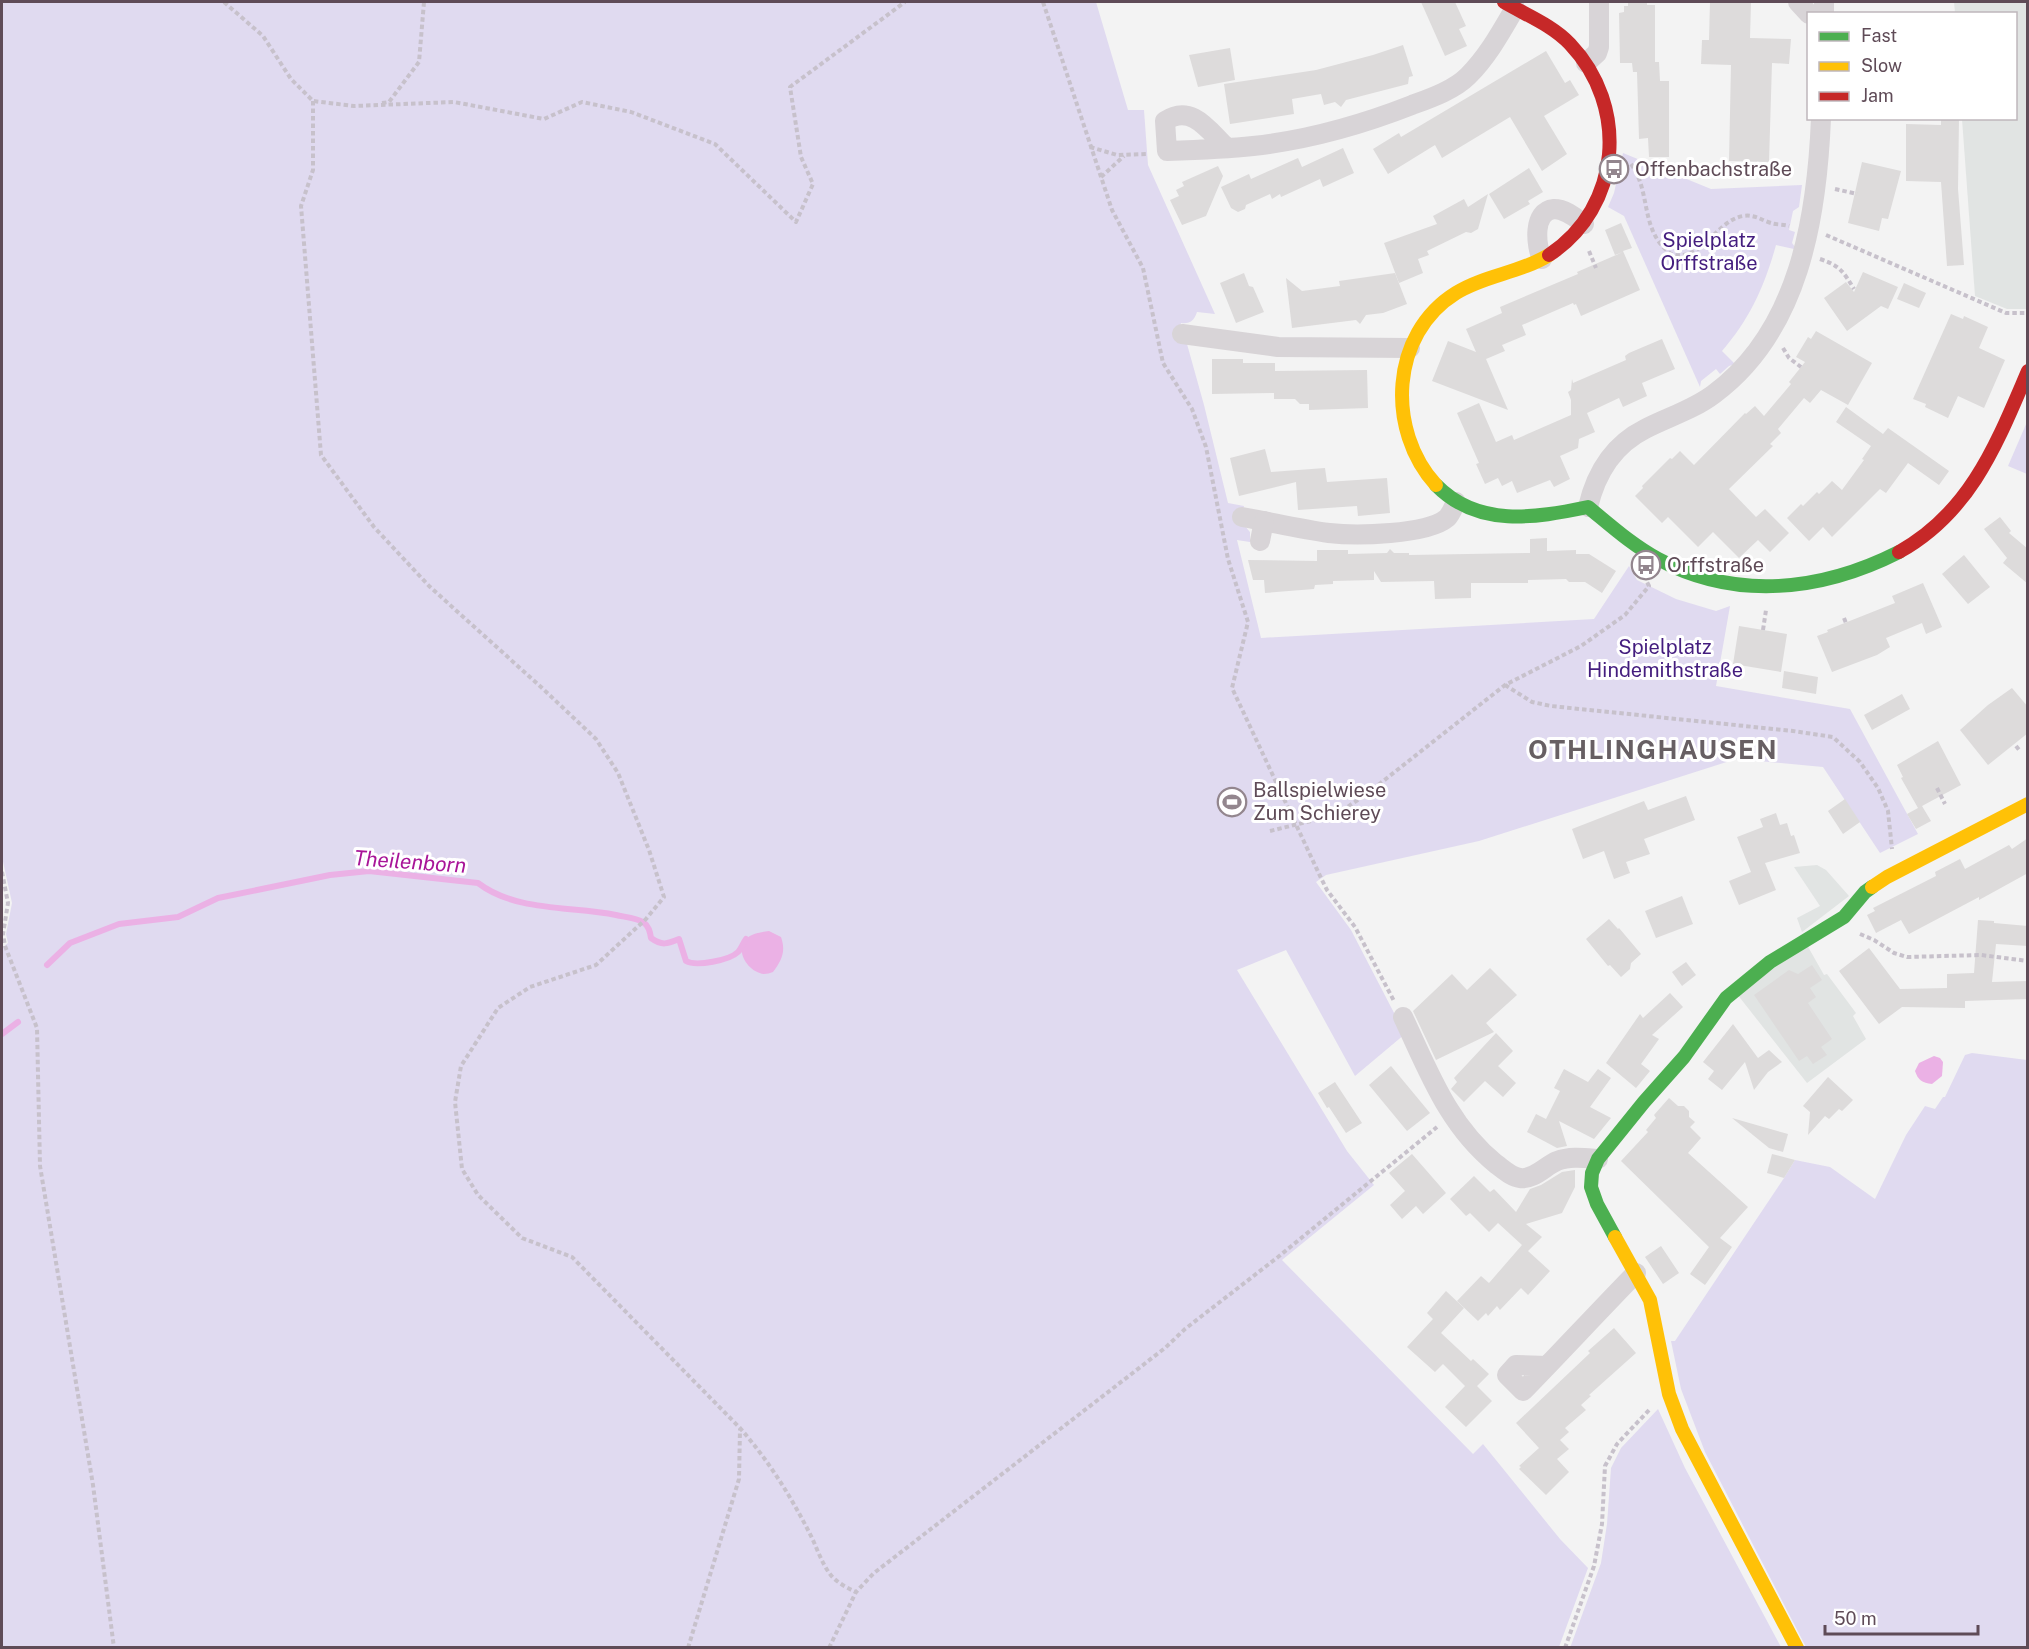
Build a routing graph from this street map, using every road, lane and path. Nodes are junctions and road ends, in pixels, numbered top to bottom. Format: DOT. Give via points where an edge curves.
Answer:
graph roads {
  1 [pos="224,2"];
  2 [pos="424,2"];
  3 [pos="905,2"];
  4 [pos="1043,2"];
  5 [pos="1599,2"];
  6 [pos="1509,5"];
  7 [pos="1586,63"];
  8 [pos="313,101"];
  9 [pos="372,105"];
  10 [pos="1821,120"];
  11 [pos="1090,147"];
  12 [pos="1227,148"];
  13 [pos="1610,152"];
  14 [pos="1147,154"];
  15 [pos="1125,155"];
  16 [pos="1101,178"];
  17 [pos="1584,224"];
  18 [pos="1801,229"];
  19 [pos="1590,253"];
  20 [pos="1542,259"];
  21 [pos="1836,265"];
  22 [pos="1596,268"];
  23 [pos="1854,289"];
  24 [pos="2028,313"];
  25 [pos="1182,334"];
  26 [pos="1410,348"];
  27 [pos="1783,348"];
  28 [pos="1801,367"];
  29 [pos="2028,371"];
  30 [pos="1456,502"];
  31 [pos="1588,507"];
  32 [pos="1242,517"];
  33 [pos="1264,521"];
  34 [pos="1260,541"];
  35 [pos="1649,586"];
  36 [pos="1767,607"];
  37 [pos="1763,630"];
  38 [pos="1505,685"];
  39 [pos="2016,746"];
  40 [pos="2020,751"];
  41 [pos="1937,788"];
  42 [pos="1945,804"];
  43 [pos="2028,804"];
  44 [pos="1296,825"];
  45 [pos="1270,831"];
  46 [pos="1903,868"];
  47 [pos="2,872"];
  48 [pos="1844,917"];
  49 [pos="3,950"];
  50 [pos="2028,961"];
  51 [pos="1403,1017"];
  52 [pos="1451,1115"];
  53 [pos="1598,1159"];
  54 [pos="1636,1273"];
  55 [pos="1547,1366"];
  56 [pos="1669,1394"];
  57 [pos="740,1428"];
  58 [pos="856,1592"];
  59 [pos="114,1647"];
  60 [pos="688,1647"];
  61 [pos="829,1647"];
  62 [pos="1564,1647"];
  63 [pos="1797,1647"];
  1 -- 8 [label="path" via="263,36 291,79"];
  2 -- 9 [label="path" via="419,62 389,102"];
  3 -- 9 [label="path" via="790,87 801,157 813,184 796,222 715,144 631,111 582,102 544,119 454,102"];
  4 -- 11 [label="path"];
  5 -- 7 [label="street" via="1599,47"];
  6 -- 7 [label="street" via="1569,43"];
  6 -- 12 [label="street" via="1484,57 1467,77 1448,89 1377,119 1333,132"];
  7 -- 13 [label="street" via="1605,103"];
  8 -- 9 [label="path"];
  8 -- 57 [label="path" via="313,170 301,214 321,454 374,527 429,586 596,740 618,773 664,897 596,966 530,987 498,1008 461,1066 455,1102 462,1169 478,1195 522,1238 572,1257"];
  10 -- 18 [label="street" via="1818,170"];
  11 -- 15 [label="path"];
  11 -- 16 [label="path"];
  13 -- 17 [label="street" via="1605,182"];
  13 -- 18 [label="path" via="1626,158 1634,169 1655,236 1671,254 1687,256 1727,222 1743,216"];
  14 -- 15 [label="path"];
  15 -- 16 [label="path"];
  16 -- 44 [label="path" via="1112,210 1143,268 1163,363 1192,409 1206,447 1228,559 1248,622 1232,688"];
  17 -- 20 [label="street"];
  17 -- 20 [label="street" via="1555,209 1543,215 1538,237"];
  18 -- 24 [label="path" via="1826,235 2006,314"];
  18 -- 31 [label="street" via="1788,298 1756,355 1714,394 1643,430 1620,447 1604,465"];
  19 -- 22 [label="path"];
  20 -- 26 [label="street" via="1455,294 1426,320"];
  21 -- 23 [label="path"];
  25 -- 26 [label="street" via="1278,347"];
  26 -- 30 [label="street" via="1403,370 1403,422 1416,458 1433,482"];
  27 -- 28 [label="path"];
  29 -- 31 [label="street" via="1974,484 1940,524 1869,568 1801,585 1738,585 1656,558"];
  30 -- 31 [label="street" via="1475,511 1523,519"];
  30 -- 33 [label="street" via="1445,520 1426,529 1377,534 1331,533"];
  32 -- 33 [label="street"];
  33 -- 34 [label="street"];
  35 -- 38 [label="path" via="1625,615 1590,640"];
  36 -- 37 [label="path"];
  38 -- 44 [label="path" via="1368,794 1335,814"];
  38 -- 46 [label="path" via="1532,702 1551,706 1833,737 1860,762 1878,788 1888,811 1892,847"];
  39 -- 40 [label="path"];
  41 -- 42 [label="path"];
  43 -- 46 [label="street"];
  44 -- 45 [label="path"];
  44 -- 51 [label="path" via="1327,890 1355,927"];
  46 -- 48 [label="street" via="1865,892"];
  47 -- 49 [label="path" via="8,903"];
  48 -- 50 [label="path" via="1851,931 1907,957 1981,955"];
  48 -- 53 [label="street" via="1770,962 1734,990 1684,1057"];
  49 -- 59 [label="path" via="37,1028 40,1166 93,1485"];
  51 -- 52 [label="street"];
  52 -- 53 [label="street" via="1472,1142 1514,1177 1530,1177 1558,1160"];
  52 -- 58 [label="path" via="1165,1348 874,1573"];
  53 -- 54 [label="street" via="1591,1187"];
  54 -- 55 [label="street"];
  54 -- 56 [label="street" via="1650,1300"];
  56 -- 62 [label="path" via="1656,1402 1613,1449 1605,1466 1602,1524 1594,1566"];
  56 -- 63 [label="street" via="1682,1429"];
  57 -- 58 [label="path" via="778,1477 829,1574"];
  57 -- 60 [label="path" via="739,1479"];
  58 -- 61 [label="path"];
}
